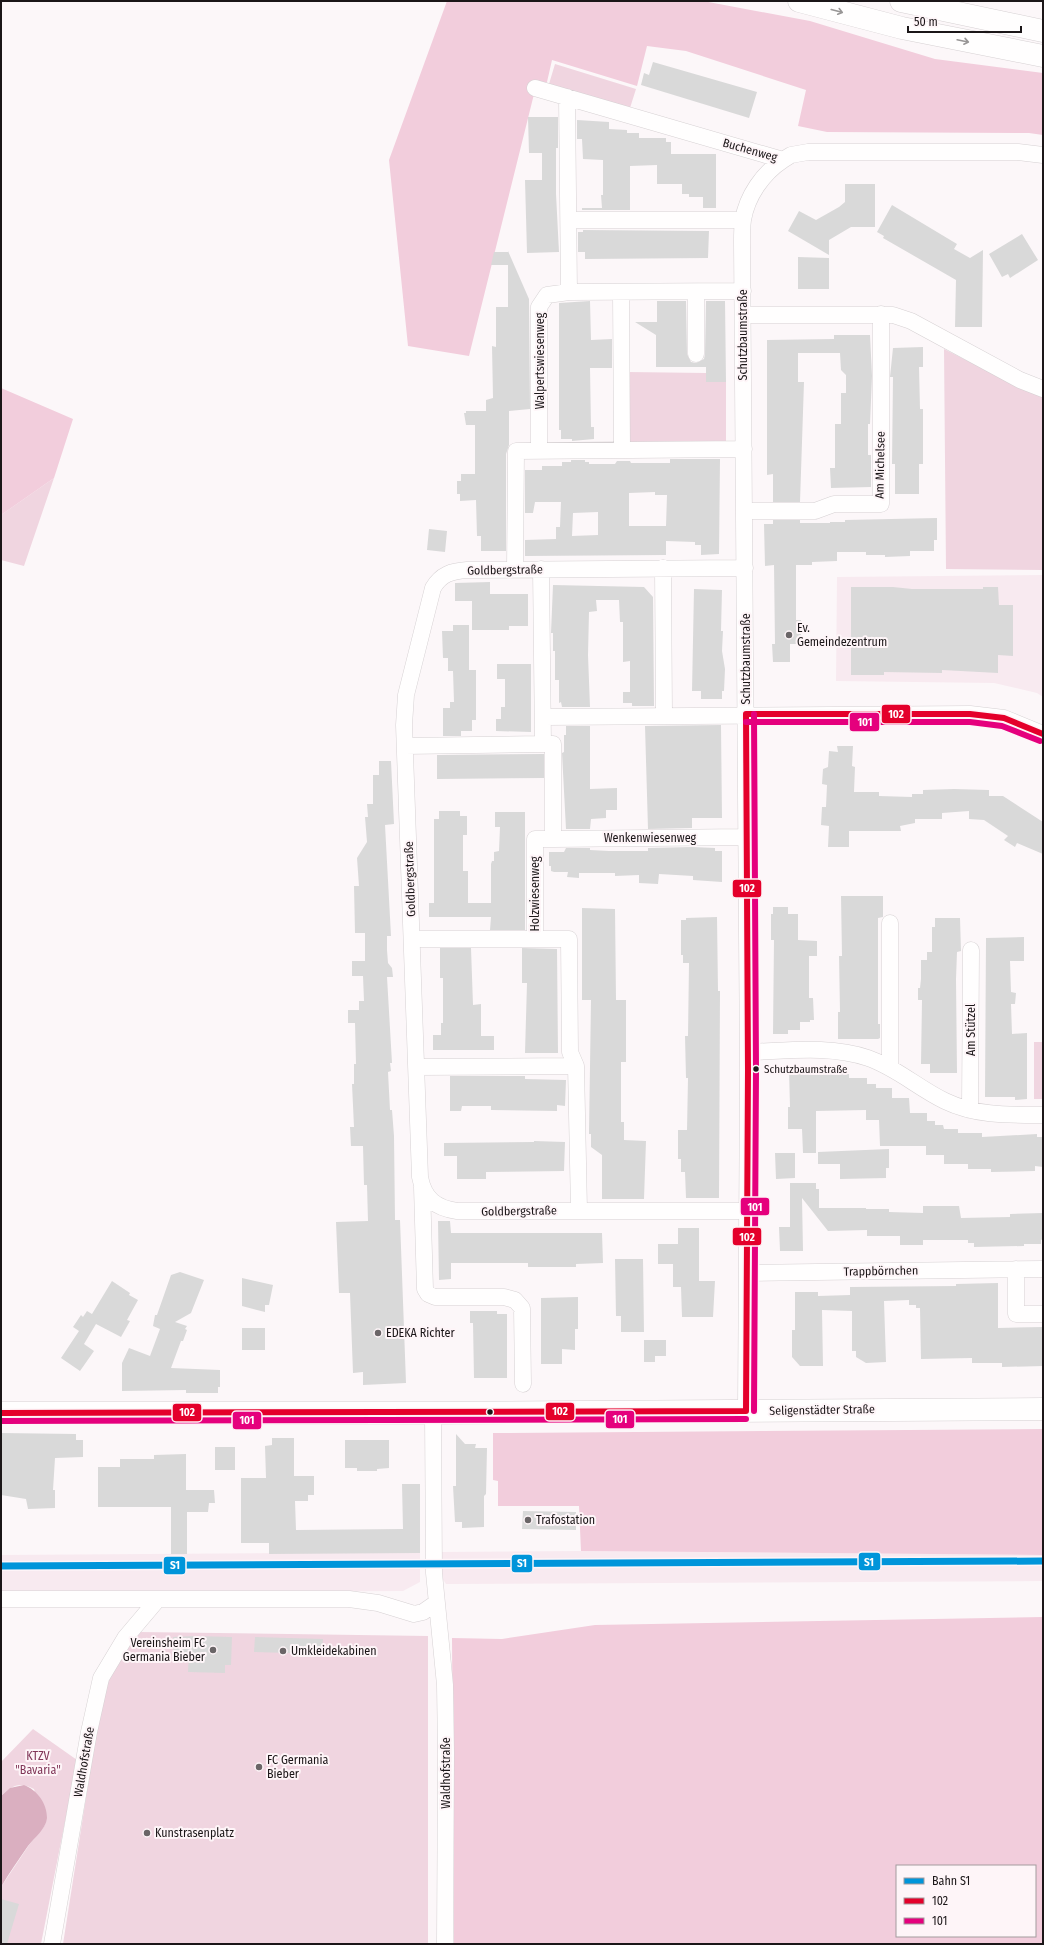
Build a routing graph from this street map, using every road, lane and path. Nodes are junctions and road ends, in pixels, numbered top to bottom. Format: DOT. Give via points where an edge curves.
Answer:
graph roads {
  1 [pos="799,1"];
  2 [pos="901,1"];
  3 [pos="1043,32"];
  4 [pos="1043,56"];
  5 [pos="535,88"];
  6 [pos="567,97"];
  7 [pos="1043,155"];
  8 [pos="783,160"];
  9 [pos="569,220"];
  10 [pos="743,220"];
  11 [pos="743,291"];
  12 [pos="569,292"];
  13 [pos="621,292"];
  14 [pos="696,292"];
  15 [pos="881,314"];
  16 [pos="743,315"];
  17 [pos="696,354"];
  18 [pos="1043,389"];
  19 [pos="744,449"];
  20 [pos="622,450"];
  21 [pos="539,451"];
  22 [pos="745,511"];
  23 [pos="663,568"];
  24 [pos="745,568"];
  25 [pos="516,569"];
  26 [pos="541,569"];
  27 [pos="746,714"];
  28 [pos="664,715"];
  29 [pos="543,717"];
  30 [pos="1043,734"];
  31 [pos="543,744"];
  32 [pos="405,746"];
  33 [pos="746,837"];
  34 [pos="553,839"];
  35 [pos="890,923"];
  36 [pos="413,939"];
  37 [pos="535,939"];
  38 [pos="971,950"];
  39 [pos="748,1052"];
  40 [pos="576,1066"];
  41 [pos="416,1067"];
  42 [pos="890,1067"];
  43 [pos="970,1110"];
  44 [pos="1043,1115"];
  45 [pos="422,1187"];
  46 [pos="579,1210"];
  47 [pos="746,1211"];
  48 [pos="1016,1269"];
  49 [pos="1043,1269"];
  50 [pos="747,1273"];
  51 [pos="1043,1314"];
  52 [pos="523,1384"];
  53 [pos="1043,1409"];
  54 [pos="746,1411"];
  55 [pos="1,1413"];
  56 [pos="433,1413"];
  57 [pos="158,1599"];
  58 [pos="1,1600"];
  59 [pos="436,1603"];
  60 [pos="52,1944"];
  61 [pos="445,1944"];
  1 -- 4 [label="street, one-way" via="902,28"];
  2 -- 3 [label="street"];
  5 -- 6 [label="street, Buchenweg"];
  6 -- 8 [label="street, Buchenweg"];
  6 -- 9 [label="street"];
  7 -- 8 [label="street, Buchenweg" via="1018,152 808,152 791,155"];
  8 -- 10 [label="street, Schutzbaumstraße" via="762,178 748,204"];
  9 -- 10 [label="street"];
  9 -- 12 [label="street"];
  10 -- 11 [label="street, Schutzbaumstraße"];
  11 -- 14 [label="street, Walpertswiesenweg"];
  11 -- 16 [label="street, Schutzbaumstraße"];
  12 -- 13 [label="street, Walpertswiesenweg"];
  12 -- 21 [label="street, Walpertswiesenweg" via="547,295 539,307"];
  13 -- 14 [label="street, Walpertswiesenweg"];
  13 -- 20 [label="street"];
  14 -- 17 [label="street"];
  15 -- 16 [label="street"];
  15 -- 18 [label="street" via="912,321 1020,380"];
  15 -- 22 [label="street, Am Michelsee" via="881,504 834,504 815,511"];
  16 -- 19 [label="street, Schutzbaumstraße"];
  19 -- 20 [label="street"];
  19 -- 22 [label="street, Schutzbaumstraße"];
  20 -- 21 [label="street"];
  21 -- 25 [label="street" via="516,451"];
  22 -- 24 [label="street, Schutzbaumstraße"];
  23 -- 24 [label="street, Goldbergstraße"];
  23 -- 26 [label="street, Goldbergstraße"];
  23 -- 28 [label="street"];
  24 -- 27 [label="street, Schutzbaumstraße"];
  25 -- 26 [label="street, Goldbergstraße"];
  25 -- 32 [label="street, Goldbergstraße" via="458,570 448,573 436,583 406,695"];
  26 -- 29 [label="street"];
  27 -- 28 [label="street"];
  27 -- 30 [label="street" via="988,715 1016,722"];
  27 -- 33 [label="street, Schutzbaumstraße"];
  28 -- 29 [label="street"];
  29 -- 31 [label="street"];
  31 -- 32 [label="street"];
  31 -- 34 [label="street" via="553,744"];
  32 -- 36 [label="street, Goldbergstraße"];
  33 -- 34 [label="street, Wenkenwiesenweg"];
  33 -- 39 [label="street, Schutzbaumstraße"];
  34 -- 37 [label="street, Holzwiesenweg" via="535,839"];
  35 -- 42 [label="street"];
  36 -- 37 [label="street"];
  36 -- 41 [label="street, Goldbergstraße"];
  37 -- 40 [label="street, Holzwiesenweg" via="569,939 570,1052"];
  38 -- 43 [label="street, Am Stützel"];
  39 -- 42 [label="street" via="843,1052 869,1058"];
  39 -- 47 [label="street, Schutzbaumstraße"];
  40 -- 41 [label="street"];
  40 -- 46 [label="street, Holzwiesenweg"];
  41 -- 45 [label="street, Goldbergstraße"];
  42 -- 43 [label="street" via="937,1096"];
  43 -- 44 [label="street" via="1003,1115"];
  45 -- 46 [label="street, Goldbergstraße" via="436,1206 457,1212"];
  45 -- 52 [label="street" via="424,1289 435,1297 504,1297 519,1303 523,1315"];
  46 -- 47 [label="street, Goldbergstraße"];
  47 -- 50 [label="street, Schutzbaumstraße"];
  48 -- 49 [label="street, Trappbörnchen"];
  48 -- 50 [label="street, Trappbörnchen"];
  48 -- 51 [label="street" via="1016,1314"];
  50 -- 54 [label="street, Schutzbaumstraße"];
  53 -- 54 [label="street, Seligenstädter Straße"];
  54 -- 56 [label="street, Seligenstädter Straße"];
  55 -- 56 [label="street, Seligenstädter Straße"];
  56 -- 59 [label="street, Waldhofstraße"];
  57 -- 58 [label="street"];
  57 -- 59 [label="street" via="349,1598 378,1603 414,1614 423,1612"];
  57 -- 60 [label="street, Waldhofstraße" via="124,1638 101,1678 89,1732"];
  59 -- 61 [label="street, Waldhofstraße" via="445,1685"];
}
